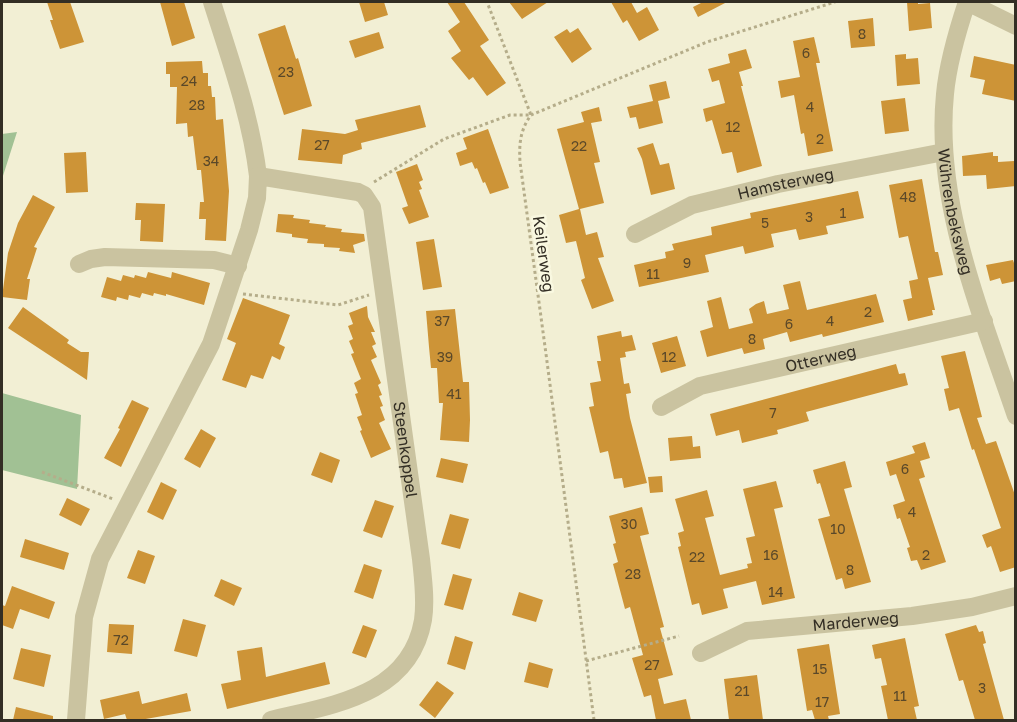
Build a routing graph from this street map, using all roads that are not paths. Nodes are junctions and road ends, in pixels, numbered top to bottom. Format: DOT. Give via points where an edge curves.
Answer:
graph roads {
  1 [pos="212,2"];
  2 [pos="967,2"];
  3 [pos="1016,26"];
  4 [pos="944,152"];
  5 [pos="258,176"];
  6 [pos="635,234"];
  7 [pos="79,264"];
  8 [pos="238,266"];
  9 [pos="984,321"];
  10 [pos="661,407"];
  11 [pos="1016,416"];
  12 [pos="1016,596"];
  13 [pos="701,653"];
  14 [pos="76,720"];
  15 [pos="271,720"];
  1 -- 5 [label="street" via="252,141"];
  2 -- 3 [label="street"];
  2 -- 4 [label="street, Wührenbeksweg" via="950,59"];
  4 -- 6 [label="street, Hamsterweg" via="692,205"];
  4 -- 9 [label="street, Wührenbeksweg" via="957,231"];
  5 -- 8 [label="street" via="257,198"];
  5 -- 15 [label="street, Steenkoppel" via="357,192 369,200 375,215 424,596 413,649 402,665 376,688 351,700"];
  7 -- 8 [label="street" via="105,257 214,260"];
  8 -- 14 [label="street" via="211,344 100,560 81,635"];
  9 -- 10 [label="street, Otterweg" via="700,386"];
  9 -- 11 [label="street, Wührenbeksweg"];
  12 -- 13 [label="street, Marderweg" via="912,616 747,631"];
}
